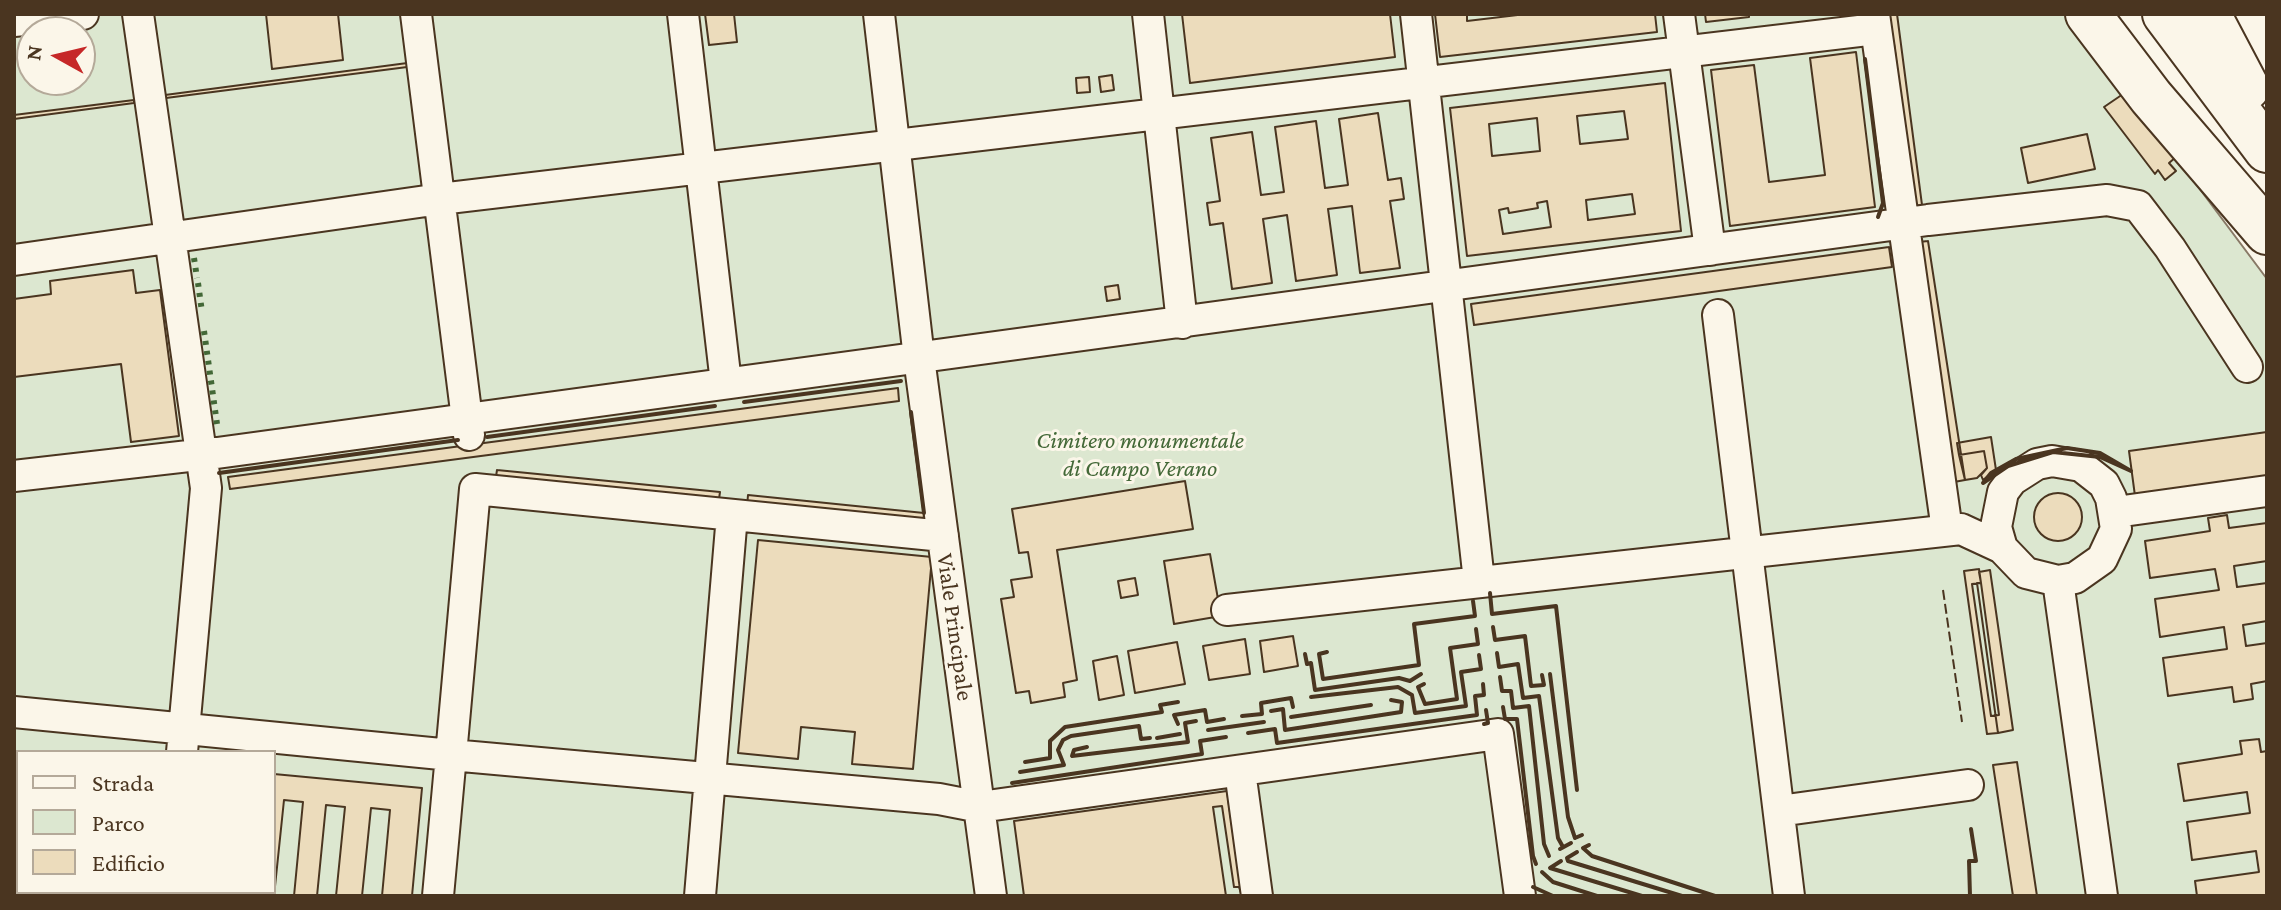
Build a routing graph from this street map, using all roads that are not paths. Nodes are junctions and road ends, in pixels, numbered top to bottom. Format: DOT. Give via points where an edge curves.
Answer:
graph roads {
  1 [pos="83,14"];
  2 [pos="138,14"];
  3 [pos="416,14"];
  4 [pos="683,14"];
  5 [pos="879,14"];
  6 [pos="1148,14"];
  7 [pos="1416,14"];
  8 [pos="1679,14"];
  9 [pos="2088,14"];
  10 [pos="2124,14"];
  11 [pos="2165,14"];
  12 [pos="2209,14"];
  13 [pos="14,21"];
  14 [pos="1875,22"];
  15 [pos="1685,55"];
  16 [pos="1425,84"];
  17 [pos="2267,89"];
  18 [pos="1160,113"];
  19 [pos="2267,126"];
  20 [pos="894,146"];
  21 [pos="2267,150"];
  22 [pos="700,170"];
  23 [pos="440,199"];
  24 [pos="2267,206"];
  25 [pos="1903,224"];
  26 [pos="2267,232"];
  27 [pos="172,239"];
  28 [pos="1710,250"];
  29 [pos="14,260"];
  30 [pos="1445,287"];
  31 [pos="1718,315"];
  32 [pos="1182,323"];
  33 [pos="919,358"];
  34 [pos="2247,367"];
  35 [pos="726,383"];
  36 [pos="468,428"];
  37 [pos="211,453"];
  38 [pos="14,476"];
  39 [pos="2267,491"];
  40 [pos="1998,506"];
  41 [pos="2116,512"];
  42 [pos="732,515"];
  43 [pos="1954,530"];
  44 [pos="943,536"];
  45 [pos="2002,548"];
  46 [pos="1748,552"];
  47 [pos="1479,581"];
  48 [pos="2058,581"];
  49 [pos="1227,610"];
  50 [pos="14,712"];
  51 [pos="183,741"];
  52 [pos="451,755"];
  53 [pos="1240,771"];
  54 [pos="710,778"];
  55 [pos="1968,785"];
  56 [pos="980,807"];
  57 [pos="1779,811"];
  58 [pos="438,896"];
  59 [pos="700,896"];
  60 [pos="991,896"];
  61 [pos="1257,896"];
  62 [pos="1520,896"];
  63 [pos="1789,896"];
  64 [pos="2102,896"];
  1 -- 13 [label="lane"];
  2 -- 27 [label="lane"];
  3 -- 23 [label="lane"];
  4 -- 22 [label="lane"];
  5 -- 20 [label="lane, Viale Principale"];
  6 -- 18 [label="lane"];
  7 -- 16 [label="lane"];
  8 -- 15 [label="lane"];
  9 -- 26 [label="highway"];
  10 -- 24 [label="highway"];
  11 -- 21 [label="highway"];
  12 -- 17 [label="highway"];
  12 -- 19 [label="highway"];
  14 -- 15 [label="lane"];
  14 -- 25 [label="lane"];
  15 -- 16 [label="lane"];
  15 -- 28 [label="lane"];
  16 -- 18 [label="lane"];
  16 -- 30 [label="lane"];
  18 -- 20 [label="lane"];
  18 -- 32 [label="lane"];
  20 -- 22 [label="lane"];
  20 -- 33 [label="lane, Viale Principale"];
  22 -- 23 [label="lane"];
  22 -- 35 [label="lane"];
  23 -- 27 [label="lane"];
  23 -- 36 [label="lane"];
  25 -- 28 [label="lane"];
  25 -- 34 [label="lane" via="2107,200 2138,206"];
  25 -- 43 [label="lane"];
  27 -- 29 [label="lane"];
  27 -- 37 [label="lane"];
  28 -- 30 [label="lane"];
  30 -- 32 [label="lane"];
  30 -- 47 [label="lane"];
  31 -- 46 [label="lane"];
  32 -- 33 [label="lane"];
  33 -- 35 [label="lane"];
  33 -- 44 [label="lane, Viale Principale"];
  35 -- 36 [label="lane"];
  36 -- 37 [label="lane"];
  37 -- 38 [label="lane"];
  37 -- 51 [label="lane"];
  39 -- 41 [label="lane"];
  40 -- 41 [label="lane" via="2024,470 2052,461 2094,473"];
  40 -- 43 [label="lane" via="1979,521"];
  40 -- 45 [label="lane"];
  41 -- 48 [label="lane" via="2113,537 2102,559 2075,578"];
  42 -- 44 [label="lane"];
  42 -- 52 [label="lane" via="475,489"];
  42 -- 54 [label="lane"];
  43 -- 45 [label="lane"];
  43 -- 46 [label="lane"];
  44 -- 56 [label="lane, Viale Principale"];
  45 -- 48 [label="lane" via="2026,573"];
  46 -- 47 [label="lane"];
  46 -- 57 [label="lane"];
  47 -- 49 [label="lane"];
  48 -- 64 [label="lane"];
  50 -- 51 [label="lane"];
  51 -- 52 [label="lane"];
  52 -- 54 [label="lane"];
  52 -- 58 [label="lane"];
  53 -- 56 [label="lane"];
  53 -- 61 [label="lane"];
  53 -- 62 [label="lane" via="1498,734"];
  54 -- 56 [label="lane"];
  54 -- 59 [label="lane"];
  55 -- 57 [label="lane"];
  56 -- 60 [label="lane, Viale Principale"];
  57 -- 63 [label="lane"];
}
